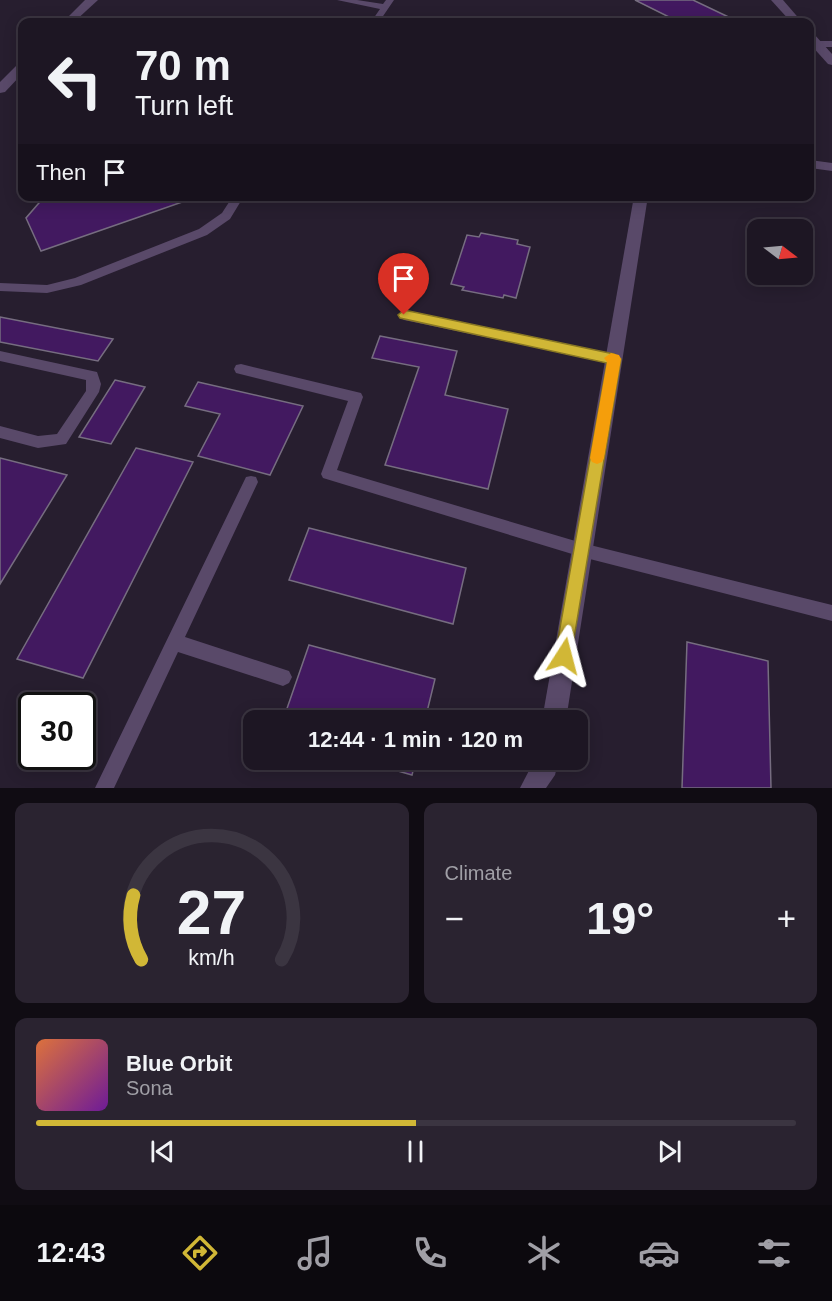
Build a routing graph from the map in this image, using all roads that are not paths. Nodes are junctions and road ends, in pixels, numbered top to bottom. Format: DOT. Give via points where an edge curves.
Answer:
graph roads {
  1 [pos="92,0"];
  2 [pos="341,0"];
  3 [pos="777,0"];
  4 [pos="388,3"];
  5 [pos="72,18"];
  6 [pos="378,18"];
  7 [pos="793,18"];
  8 [pos="814,40"];
  9 [pos="814,41"];
  10 [pos="832,44"];
  11 [pos="832,61"];
  12 [pos="18,71"];
  13 [pos="0,89"];
  14 [pos="814,165"];
  15 [pos="832,167"];
  16 [pos="236,201"];
  17 [pos="640,201"];
  18 [pos="0,287"];
  19 [pos="404,315"];
  20 [pos="0,356"];
  21 [pos="614,359"];
  22 [pos="241,369"];
  23 [pos="0,432"];
  24 [pos="251,482"];
  25 [pos="582,550"];
  26 [pos="832,612"];
  27 [pos="174,642"];
  28 [pos="283,676"];
  29 [pos="556,710"];
  30 [pos="543,770"];
  31 [pos="104,788"];
  32 [pos="532,788"];
  1 -- 5 [label="street"];
  2 -- 4 [label="lane"];
  3 -- 7 [label="street"];
  4 -- 6 [label="lane"];
  8 -- 10 [label="lane"];
  9 -- 11 [label="street"];
  12 -- 13 [label="street"];
  14 -- 15 [label="street"];
  16 -- 18 [label="lane" via="226,216 203,232 77,282 47,288"];
  17 -- 21 [label="street"];
  19 -- 21 [label="lane"];
  20 -- 23 [label="lane" via="92,376 94,384 61,440 38,442"];
  21 -- 25 [label="street"];
  22 -- 25 [label="lane" via="356,397 328,474"];
  24 -- 27 [label="lane"];
  25 -- 26 [label="lane"];
  25 -- 29 [label="street"];
  27 -- 28 [label="lane"];
  27 -- 31 [label="lane"];
  30 -- 32 [label="street"];
}
